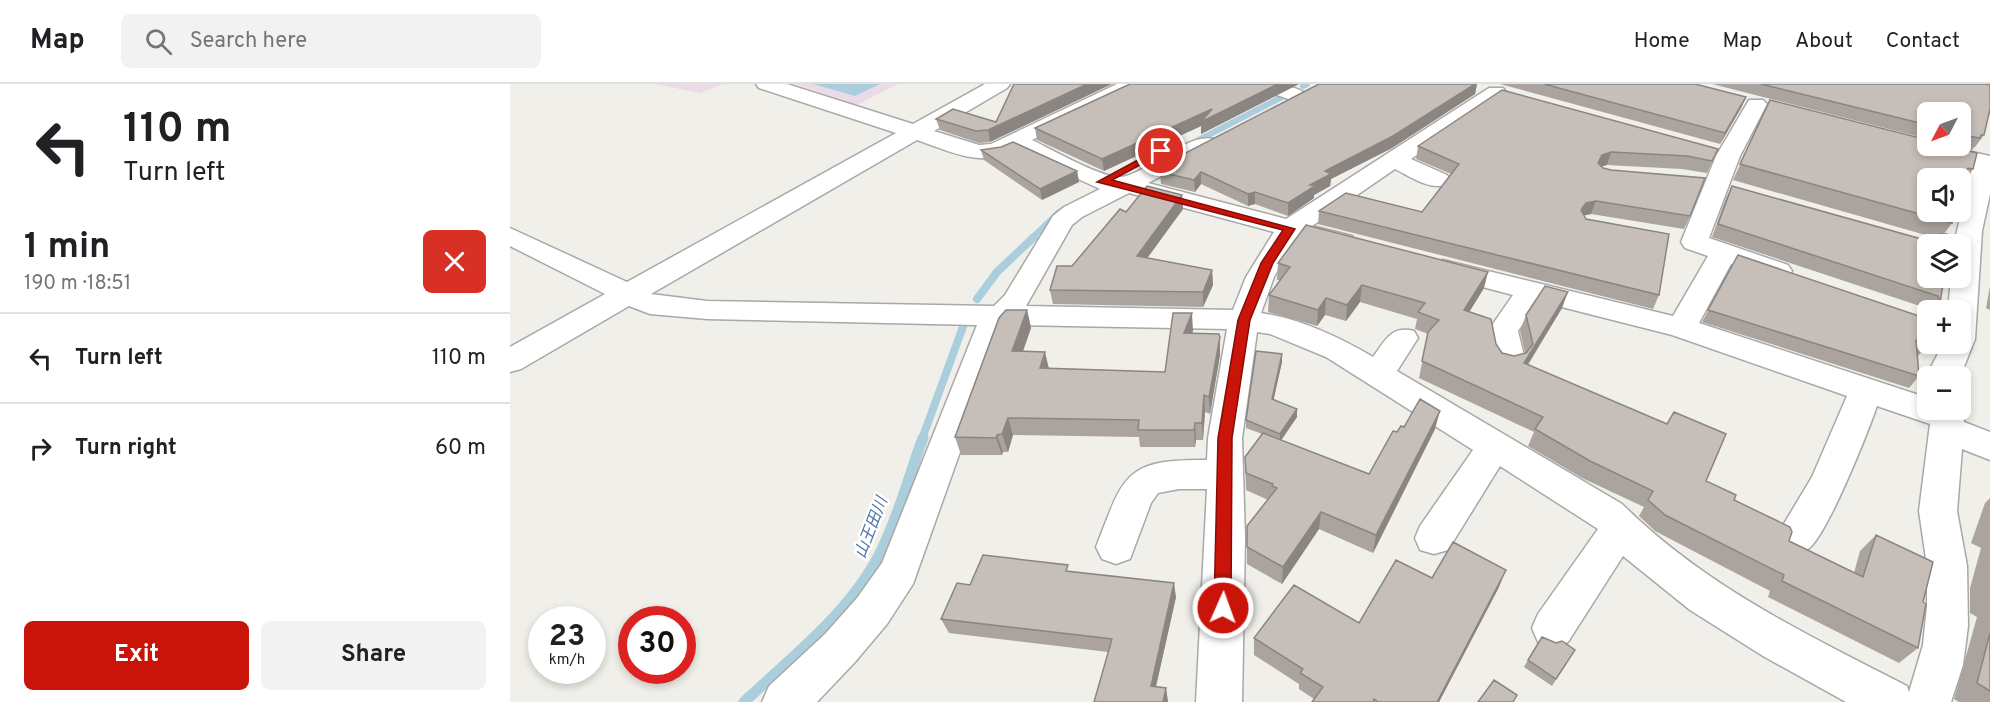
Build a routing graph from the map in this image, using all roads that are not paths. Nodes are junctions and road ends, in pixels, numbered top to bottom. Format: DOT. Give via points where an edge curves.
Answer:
graph roads {
  1 [pos="766,84"];
  2 [pos="1000,84"];
  3 [pos="1134,84"];
  4 [pos="1320,84"];
  5 [pos="1284,88"];
  6 [pos="1494,92"];
  7 [pos="1756,104"];
  8 [pos="1259,109"];
  9 [pos="1223,127"];
  10 [pos="914,131"];
  11 [pos="1020,137"];
  12 [pos="1916,145"];
  13 [pos="1393,159"];
  14 [pos="1988,163"];
  15 [pos="1438,180"];
  16 [pos="1115,184"];
  17 [pos="1289,229"];
  18 [pos="510,236"];
  19 [pos="1971,245"];
  20 [pos="1370,249"];
  21 [pos="1724,252"];
  22 [pos="1416,261"];
  23 [pos="1803,279"];
  24 [pos="1531,290"];
  25 [pos="627,295"];
  26 [pos="1005,315"];
  27 [pos="1244,320"];
  28 [pos="1681,328"];
  29 [pos="1403,338"];
  30 [pos="1509,360"];
  31 [pos="510,361"];
  32 [pos="1377,376"];
  33 [pos="1866,390"];
  34 [pos="1917,408"];
  35 [pos="1947,420"];
  36 [pos="1950,420"];
  37 [pos="1494,447"];
  38 [pos="1990,447"];
  39 [pos="1225,475"];
  40 [pos="1620,528"];
  41 [pos="1795,537"];
  42 [pos="1434,538"];
  43 [pos="1116,547"];
  44 [pos="1553,628"];
  45 [pos="785,702"];
  46 [pos="1219,702"];
  47 [pos="1891,702"];
  48 [pos="1928,702"];
  1 -- 10 [label="street"];
  2 -- 10 [label="street"];
  3 -- 11 [label="street"];
  4 -- 5 [label="street"];
  5 -- 8 [label="street"];
  6 -- 13 [label="street"];
  7 -- 21 [label="street" via="1717,153 1717,185 1683,240"];
  9 -- 16 [label="street"];
  10 -- 11 [label="street" via="986,153"];
  10 -- 25 [label="street"];
  11 -- 16 [label="street" via="1021,144"];
  12 -- 14 [label="street"];
  13 -- 15 [label="street"];
  13 -- 17 [label="street"];
  14 -- 19 [label="street"];
  16 -- 17 [label="street"];
  16 -- 26 [label="street" via="1062,221"];
  17 -- 20 [label="street"];
  17 -- 27 [label="street" via="1260,277"];
  18 -- 25 [label="street"];
  21 -- 23 [label="street"];
  21 -- 28 [label="street"];
  22 -- 24 [label="street"];
  24 -- 28 [label="street"];
  24 -- 30 [label="street" via="1503,331"];
  25 -- 26 [label="street" via="650,305 707,310"];
  25 -- 31 [label="street"];
  26 -- 27 [label="street"];
  26 -- 45 [label="street" via="988,331 899,572 840,648"];
  27 -- 32 [label="street" via="1276,325 1316,340"];
  27 -- 39 [label="street" via="1225,438"];
  28 -- 33 [label="street"];
  29 -- 32 [label="street"];
  32 -- 37 [label="street"];
  33 -- 34 [label="street"];
  33 -- 41 [label="street" via="1839,464"];
  35 -- 48 [label="street" via="1938,525 1949,577 1948,611 1941,663"];
  36 -- 38 [label="street"];
  37 -- 40 [label="street" via="1609,515"];
  37 -- 42 [label="street"];
  39 -- 43 [label="street" via="1150,480 1139,488"];
  39 -- 46 [label="street"];
  40 -- 44 [label="street"];
  40 -- 47 [label="street" via="1661,566 1742,620"];
}
